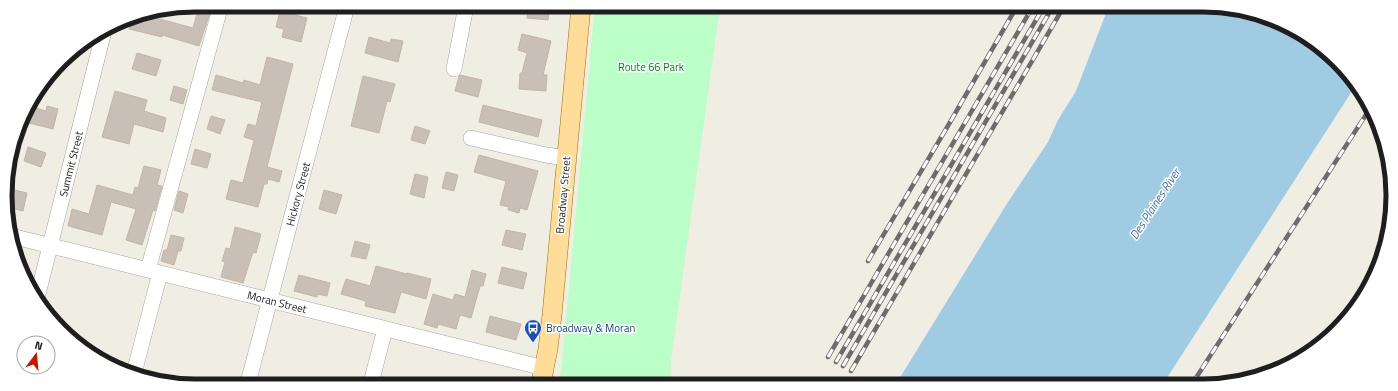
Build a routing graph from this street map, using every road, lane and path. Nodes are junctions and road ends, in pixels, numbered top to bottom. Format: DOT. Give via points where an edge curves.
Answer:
graph roads {
  1 [pos="219,12"];
  2 [pos="345,12"];
  3 [pos="465,12"];
  4 [pos="580,12"];
  5 [pos="102,38"];
  6 [pos="454,69"];
  7 [pos="471,138"];
  8 [pos="566,158"];
  9 [pos="17,238"];
  10 [pos="51,246"];
  11 [pos="154,272"];
  12 [pos="40,291"];
  13 [pos="270,300"];
  14 [pos="385,329"];
  15 [pos="135,368"];
  16 [pos="542,376"];
  17 [pos="249,379"];
  18 [pos="372,379"];
  1 -- 11 [label="street"];
  2 -- 13 [label="street, Hickory Street"];
  3 -- 6 [label="street"];
  4 -- 8 [label="main road, Broadway Street"];
  5 -- 10 [label="street, Summit Street"];
  7 -- 8 [label="street"];
  8 -- 16 [label="main road, Broadway Street" via="552,315"];
  9 -- 10 [label="street, Moran Street"];
  10 -- 11 [label="street, Moran Street"];
  10 -- 12 [label="street, Summit Street"];
  11 -- 13 [label="street, Moran Street"];
  11 -- 15 [label="street"];
  13 -- 14 [label="street, Moran Street"];
  13 -- 17 [label="street, Hickory Street"];
  14 -- 16 [label="street, Moran Street"];
  14 -- 18 [label="street"];
}
